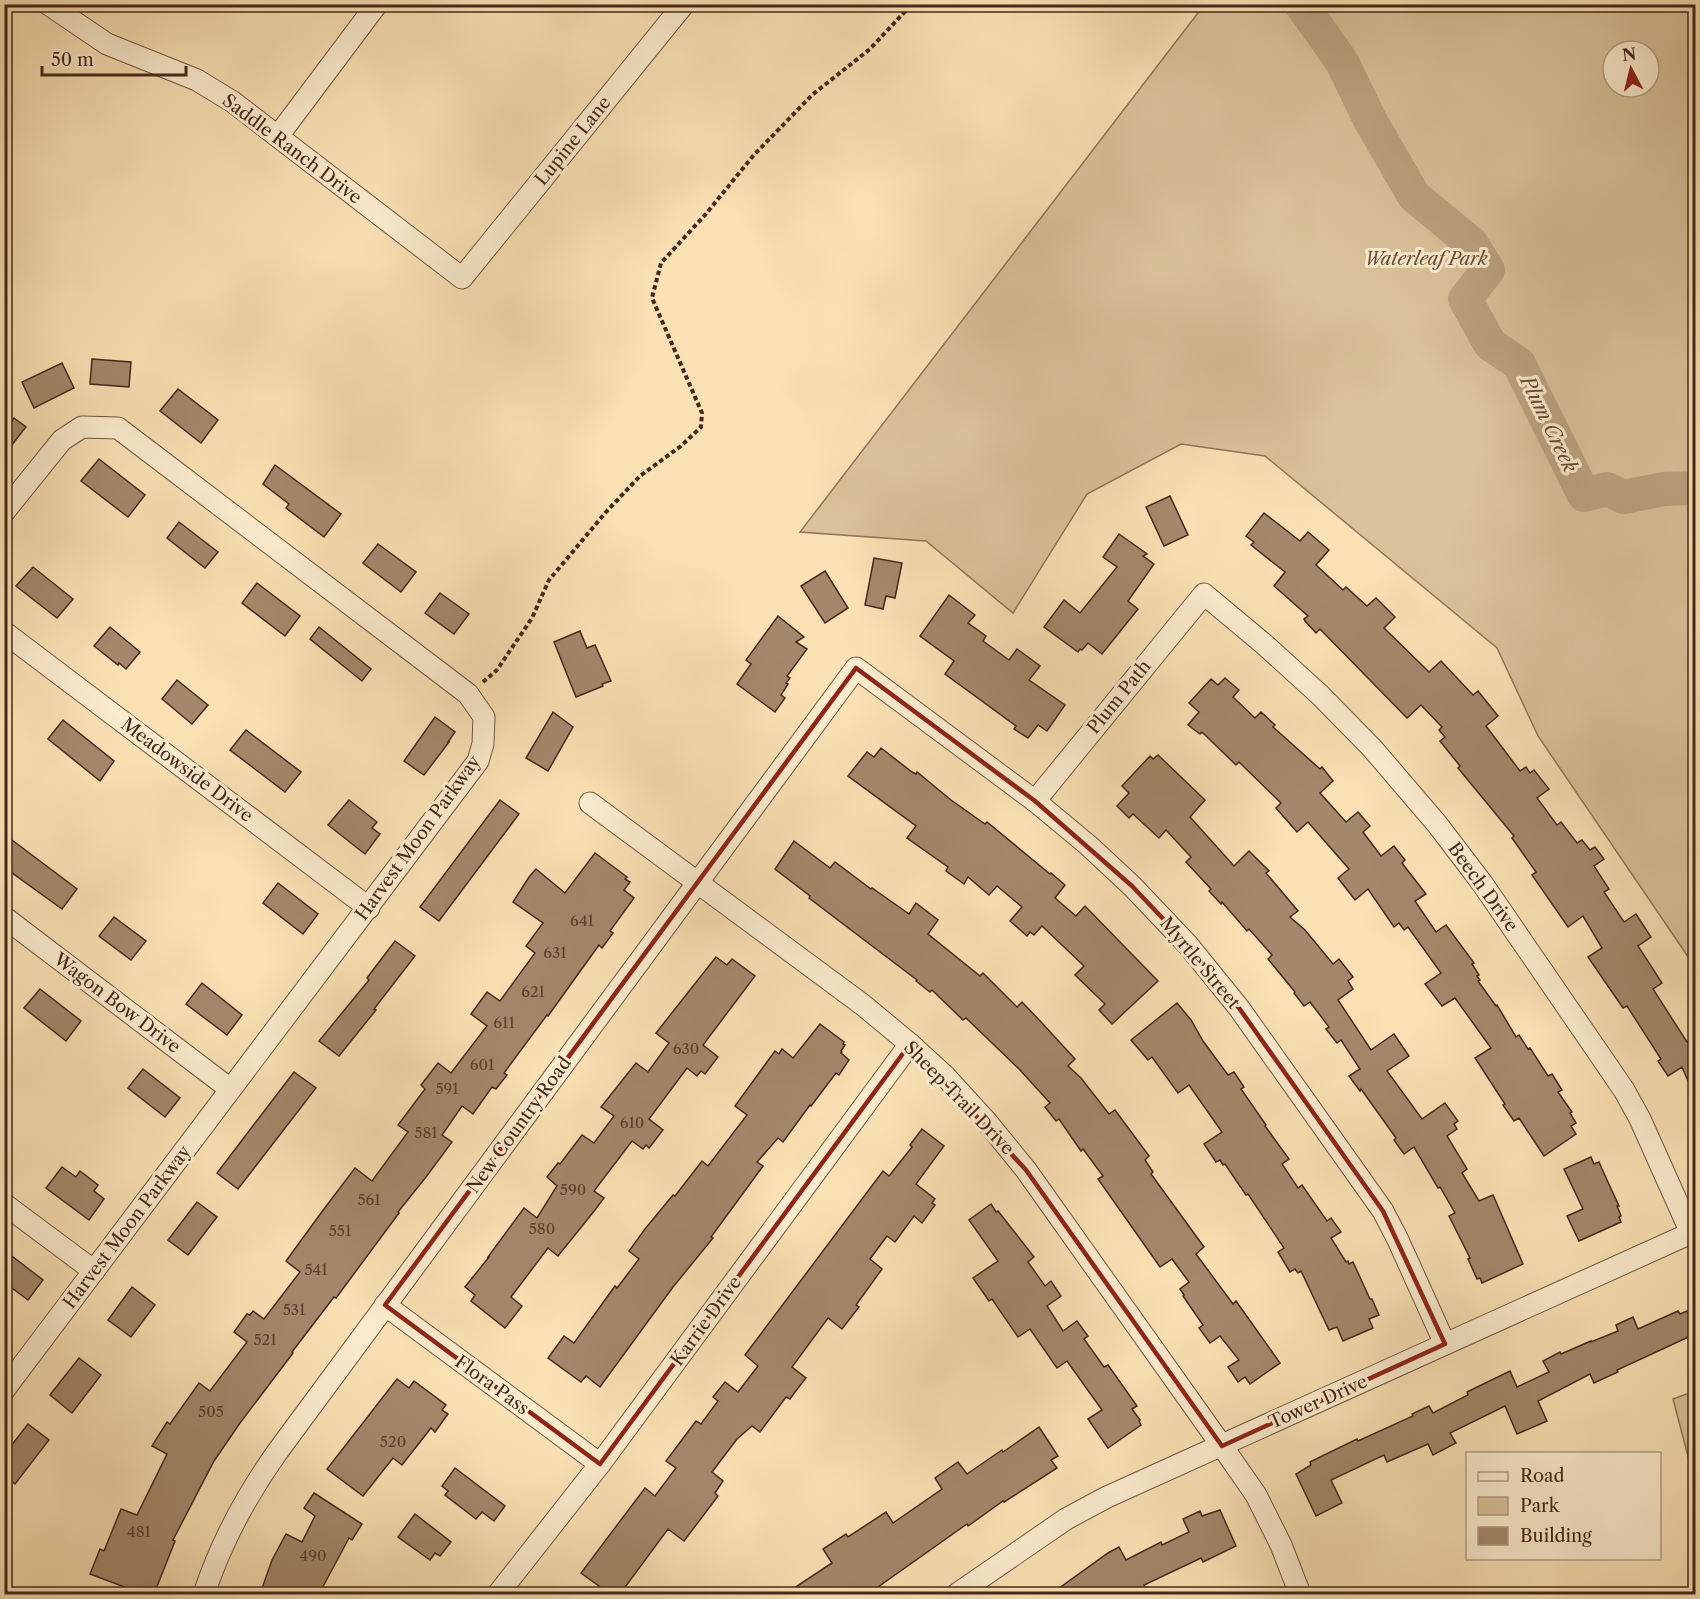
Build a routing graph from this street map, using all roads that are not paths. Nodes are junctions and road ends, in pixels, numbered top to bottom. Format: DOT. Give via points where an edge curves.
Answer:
graph roads {
  1 [pos="48,4"];
  2 [pos="377,4"];
  3 [pos="684,4"];
  4 [pos="278,136"];
  5 [pos="462,278"];
  6 [pos="4,512"];
  7 [pos="1204,594"];
  8 [pos="4,632"];
  9 [pos="856,668"];
  10 [pos="1035,801"];
  11 [pos="590,803"];
  12 [pos="698,883"];
  13 [pos="369,908"];
  14 [pos="4,917"];
  15 [pos="910,1044"];
  16 [pos="230,1089"];
  17 [pos="4,1204"];
  18 [pos="1691,1233"];
  19 [pos="94,1271"];
  20 [pos="385,1305"];
  21 [pos="1445,1344"];
  22 [pos="4,1390"];
  23 [pos="1222,1446"];
  24 [pos="600,1464"];
  25 [pos="204,1594"];
  26 [pos="498,1594"];
  27 [pos="957,1594"];
  28 [pos="1300,1594"];
  1 -- 4 [label="street, Saddle Ranch Drive" via="107,44 197,81"];
  2 -- 4 [label="street"];
  3 -- 5 [label="street, Lupine Lane"];
  4 -- 5 [label="street, Saddle Ranch Drive"];
  6 -- 13 [label="street, Harvest Moon Parkway" via="62,440 82,428 118,428 468,694 484,717 483,744 477,761"];
  7 -- 10 [label="street, Plum Path"];
  7 -- 18 [label="street, Beech Drive" via="1320,695 1372,748 1482,883 1624,1090"];
  8 -- 13 [label="street, Meadowside Drive"];
  9 -- 10 [label="street, Myrtle Street"];
  9 -- 12 [label="street, New Country Road"];
  10 -- 21 [label="street, Myrtle Street" via="1132,886 1188,945 1239,1008 1383,1211"];
  11 -- 12 [label="street, Sheep Trail Drive"];
  12 -- 15 [label="street, Sheep Trail Drive"];
  12 -- 20 [label="street, New Country Road"];
  13 -- 16 [label="street, Harvest Moon Parkway"];
  14 -- 16 [label="street, Wagon Bow Drive"];
  15 -- 23 [label="street, Sheep Trail Drive" via="945,1076 1026,1170"];
  15 -- 24 [label="street, Karrie Drive"];
  16 -- 19 [label="street, Harvest Moon Parkway"];
  17 -- 19 [label="street"];
  18 -- 21 [label="street, Tower Drive"];
  19 -- 22 [label="street, Harvest Moon Parkway"];
  20 -- 24 [label="street, Flora Pass"];
  20 -- 25 [label="street, New Country Road" via="256,1482 233,1522"];
  21 -- 23 [label="street, Tower Drive"];
  23 -- 27 [label="street, Tower Drive" via="1066,1519"];
  23 -- 28 [label="street, Sheep Trail Drive" via="1256,1495"];
  24 -- 26 [label="street, Karrie Drive"];
}
